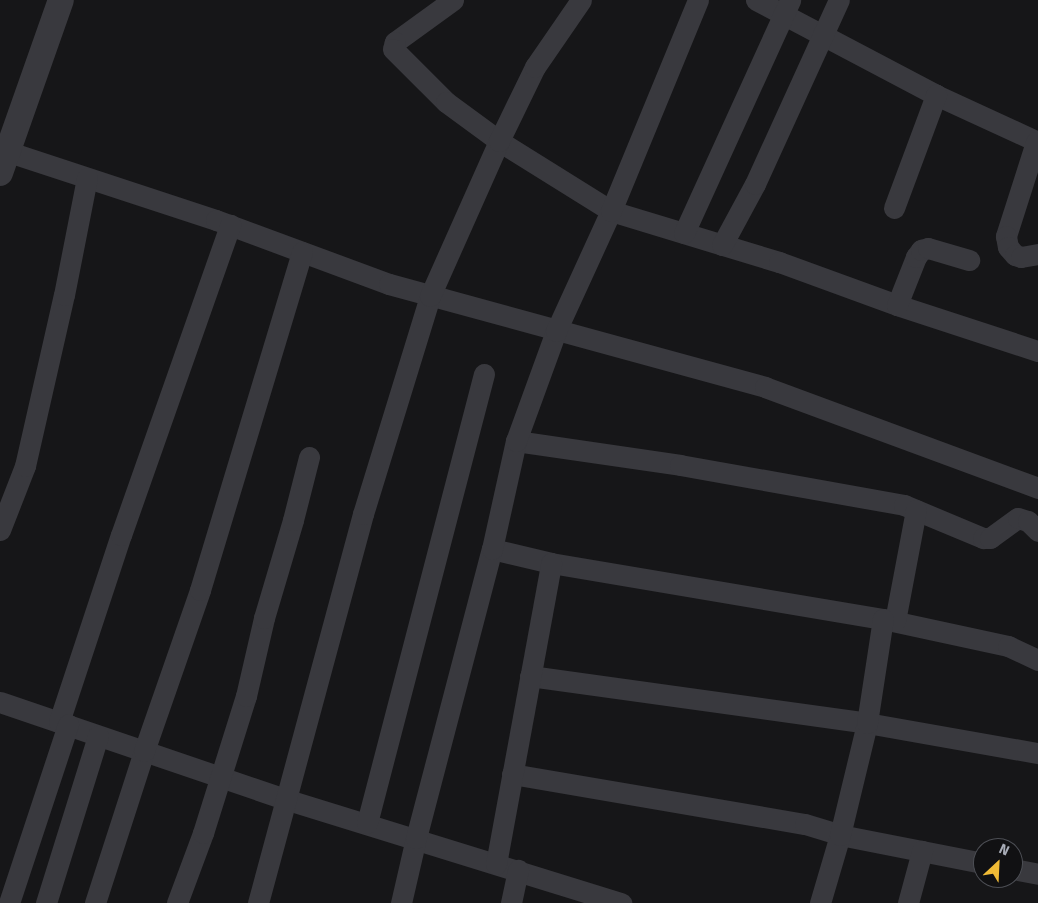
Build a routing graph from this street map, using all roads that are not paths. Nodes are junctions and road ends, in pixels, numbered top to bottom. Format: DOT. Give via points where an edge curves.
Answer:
graph roads {
  1 [pos="61,0"];
  2 [pos="453,0"];
  3 [pos="580,0"];
  4 [pos="698,0"];
  5 [pos="756,0"];
  6 [pos="840,0"];
  7 [pos="786,8"];
  8 [pos="822,36"];
  9 [pos="936,95"];
  10 [pos="499,140"];
  11 [pos="1037,142"];
  12 [pos="2,158"];
  13 [pos="88,178"];
  14 [pos="894,208"];
  15 [pos="611,211"];
  16 [pos="230,225"];
  17 [pos="684,233"];
  18 [pos="722,245"];
  19 [pos="302,252"];
  20 [pos="1038,254"];
  21 [pos="969,260"];
  22 [pos="430,296"];
  23 [pos="898,305"];
  24 [pos="556,330"];
  25 [pos="1038,351"];
  26 [pos="484,374"];
  27 [pos="516,441"];
  28 [pos="309,457"];
  29 [pos="1038,488"];
  30 [pos="916,510"];
  31 [pos="0,530"];
  32 [pos="1038,531"];
  33 [pos="492,549"];
  34 [pos="551,563"];
  35 [pos="889,620"];
  36 [pos="1038,660"];
  37 [pos="530,676"];
  38 [pos="0,702"];
  39 [pos="867,723"];
  40 [pos="64,724"];
  41 [pos="98,736"];
  42 [pos="144,751"];
  43 [pos="1038,753"];
  44 [pos="512,774"];
  45 [pos="221,777"];
  46 [pos="288,800"];
  47 [pos="367,823"];
  48 [pos="840,835"];
  49 [pos="416,838"];
  50 [pos="922,851"];
  51 [pos="973,861"];
  52 [pos="496,864"];
  53 [pos="518,870"];
  54 [pos="1023,871"];
  55 [pos="1038,874"];
  56 [pos="9,903"];
  57 [pos="46,903"];
  58 [pos="96,903"];
  59 [pos="177,903"];
  60 [pos="258,903"];
  61 [pos="401,903"];
  62 [pos="511,903"];
  63 [pos="621,903"];
  64 [pos="820,903"];
  65 [pos="908,903"];
  1 -- 12 [label="street"];
  2 -- 10 [label="street" via="395,42 393,49 446,102"];
  3 -- 10 [label="street" via="535,67"];
  4 -- 15 [label="street"];
  5 -- 7 [label="street"];
  6 -- 8 [label="street"];
  7 -- 8 [label="street"];
  7 -- 17 [label="street"];
  8 -- 9 [label="street"];
  8 -- 18 [label="street" via="755,184"];
  9 -- 11 [label="street"];
  9 -- 14 [label="street"];
  10 -- 15 [label="street"];
  10 -- 22 [label="street"];
  11 -- 20 [label="street" via="1006,236 1008,247 1015,255"];
  12 -- 13 [label="street"];
  13 -- 16 [label="street"];
  13 -- 31 [label="street" via="25,466"];
  15 -- 17 [label="street"];
  15 -- 24 [label="street"];
  16 -- 19 [label="street"];
  16 -- 40 [label="street" via="121,535"];
  17 -- 18 [label="street"];
  18 -- 23 [label="street"];
  19 -- 22 [label="street"];
  19 -- 42 [label="street" via="200,590"];
  21 -- 23 [label="street" via="928,248 920,250"];
  22 -- 24 [label="street"];
  22 -- 46 [label="street" via="363,514"];
  23 -- 25 [label="street"];
  24 -- 27 [label="street"];
  24 -- 29 [label="street" via="765,387"];
  26 -- 47 [label="street"];
  27 -- 30 [label="street" via="680,465 904,505"];
  27 -- 33 [label="street"];
  28 -- 45 [label="street" via="246,696"];
  30 -- 32 [label="street" via="983,538 990,538 1018,518 1028,521"];
  30 -- 35 [label="street"];
  33 -- 34 [label="street"];
  33 -- 49 [label="street"];
  34 -- 35 [label="street"];
  34 -- 37 [label="street"];
  35 -- 36 [label="street" via="1008,646"];
  35 -- 39 [label="street"];
  37 -- 39 [label="street"];
  37 -- 44 [label="street"];
  38 -- 40 [label="street"];
  39 -- 43 [label="street"];
  39 -- 48 [label="street"];
  40 -- 41 [label="street"];
  40 -- 56 [label="street"];
  41 -- 42 [label="street"];
  41 -- 57 [label="street"];
  42 -- 45 [label="street"];
  42 -- 58 [label="street"];
  44 -- 48 [label="street" via="805,824"];
  44 -- 52 [label="street"];
  45 -- 46 [label="street"];
  45 -- 59 [label="street"];
  46 -- 47 [label="street"];
  46 -- 60 [label="street"];
  47 -- 49 [label="street"];
  48 -- 50 [label="street"];
  48 -- 64 [label="street"];
  49 -- 52 [label="street"];
  49 -- 61 [label="street"];
  50 -- 51 [label="street"];
  50 -- 65 [label="street"];
  52 -- 53 [label="street"];
  53 -- 62 [label="street"];
  53 -- 63 [label="street"];
  54 -- 55 [label="street"];
}
